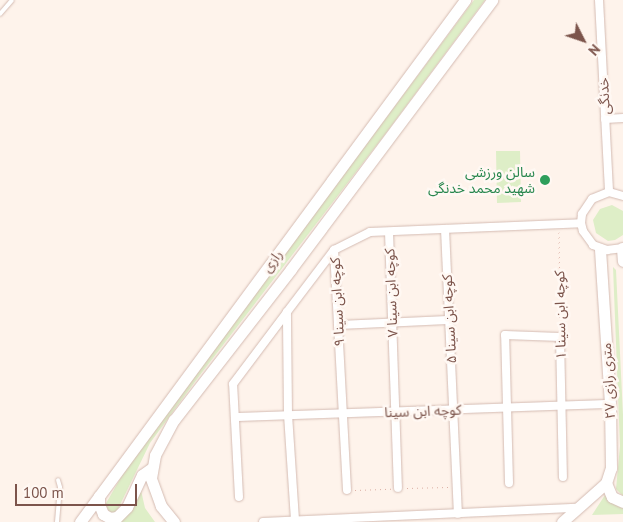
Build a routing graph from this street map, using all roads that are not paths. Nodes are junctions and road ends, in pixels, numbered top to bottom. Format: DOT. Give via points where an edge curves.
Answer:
graph roads {
  1 [pos="12,0"];
  2 [pos="458,0"];
  3 [pos="465,0"];
  4 [pos="492,0"];
  5 [pos="599,0"];
  6 [pos="455,12"];
  7 [pos="0,14"];
  8 [pos="623,118"];
  9 [pos="605,119"];
  10 [pos="341,168"];
  11 [pos="358,181"];
  12 [pos="609,192"];
  13 [pos="623,196"];
  14 [pos="581,223"];
  15 [pos="445,229"];
  16 [pos="389,232"];
  17 [pos="623,248"];
  18 [pos="600,249"];
  19 [pos="334,250"];
  20 [pos="623,262"];
  21 [pos="287,312"];
  22 [pos="449,320"];
  23 [pos="392,322"];
  24 [pos="338,325"];
  25 [pos="610,404"];
  26 [pos="562,405"];
  27 [pos="507,408"];
  28 [pos="454,409"];
  29 [pos="395,412"];
  30 [pos="342,414"];
  31 [pos="288,415"];
  32 [pos="235,417"];
  33 [pos="152,468"];
  34 [pos="563,477"];
  35 [pos="58,480"];
  36 [pos="509,483"];
  37 [pos="606,483"];
  38 [pos="398,488"];
  39 [pos="347,490"];
  40 [pos="100,496"];
  41 [pos="239,497"];
  42 [pos="623,502"];
  43 [pos="579,508"];
  44 [pos="458,514"];
  45 [pos="295,520"];
  46 [pos="57,522"];
  47 [pos="80,522"];
  48 [pos="174,522"];
  49 [pos="263,522"];
  50 [pos="562,522"];
  1 -- 7 [label="lane"];
  2 -- 6 [label="street"];
  3 -- 6 [label="street, رازی"];
  4 -- 11 [label="street, رازی"];
  5 -- 9 [label="street, خدنگی"];
  6 -- 10 [label="street, رازی"];
  8 -- 9 [label="street"];
  9 -- 12 [label="street, خدنگی"];
  10 -- 11 [label="street"];
  10 -- 40 [label="street, رازی"];
  11 -- 33 [label="street, رازی" via="174,420 155,455"];
  12 -- 13 [label="street"];
  12 -- 14 [label="street" via="592,199 582,214"];
  14 -- 15 [label="street"];
  14 -- 18 [label="street" via="587,238"];
  15 -- 16 [label="street, کوچه ابن سینا ۷"];
  15 -- 22 [label="street, کوچه ابن سینا ۵"];
  16 -- 19 [label="street, کوچه ابن سینا ۹" via="370,232"];
  16 -- 23 [label="street, کوچه ابن سینا ۷"];
  17 -- 18 [label="street"];
  17 -- 20 [label="street"];
  18 -- 25 [label="street, ۲۷ متری رازی"];
  19 -- 21 [label="street"];
  19 -- 24 [label="street, کوچه ابن سینا ۹"];
  21 -- 31 [label="street"];
  21 -- 32 [label="street" via="233,384"];
  22 -- 23 [label="street"];
  22 -- 28 [label="street, کوچه ابن سینا ۵"];
  23 -- 24 [label="street"];
  23 -- 29 [label="street, کوچه ابن سینا ۷"];
  24 -- 30 [label="street, کوچه ابن سینا ۹"];
  25 -- 26 [label="street, کوچه ابن سینا"];
  25 -- 37 [label="street, ۲۷ متری رازی" via="611,468"];
  26 -- 27 [label="street, کوچه ابن سینا"];
  26 -- 27 [label="street, کوچه ابن سینا ۱" via="560,337 505,335"];
  26 -- 34 [label="street, کوچه ابن سینا ۱"];
  27 -- 28 [label="street, کوچه ابن سینا"];
  27 -- 36 [label="street"];
  28 -- 29 [label="street, کوچه ابن سینا"];
  28 -- 44 [label="street, کوچه ابن سینا ۵"];
  29 -- 30 [label="street, کوچه ابن سینا"];
  29 -- 38 [label="street, کوچه ابن سینا ۷"];
  30 -- 31 [label="street, کوچه ابن سینا"];
  30 -- 39 [label="street, کوچه ابن سینا ۹"];
  31 -- 32 [label="street, کوچه ابن سینا"];
  31 -- 45 [label="street"];
  32 -- 41 [label="street"];
  33 -- 40 [label="street" via="142,475 127,507 117,517 103,514"];
  33 -- 48 [label="street, رازی" via="153,488 161,506"];
  35 -- 46 [label="lane"];
  37 -- 42 [label="street" via="612,497"];
  37 -- 43 [label="street"];
  40 -- 47 [label="street, رازی"];
  43 -- 44 [label="street"];
  43 -- 50 [label="street"];
  44 -- 45 [label="street"];
  45 -- 49 [label="street"];
}
